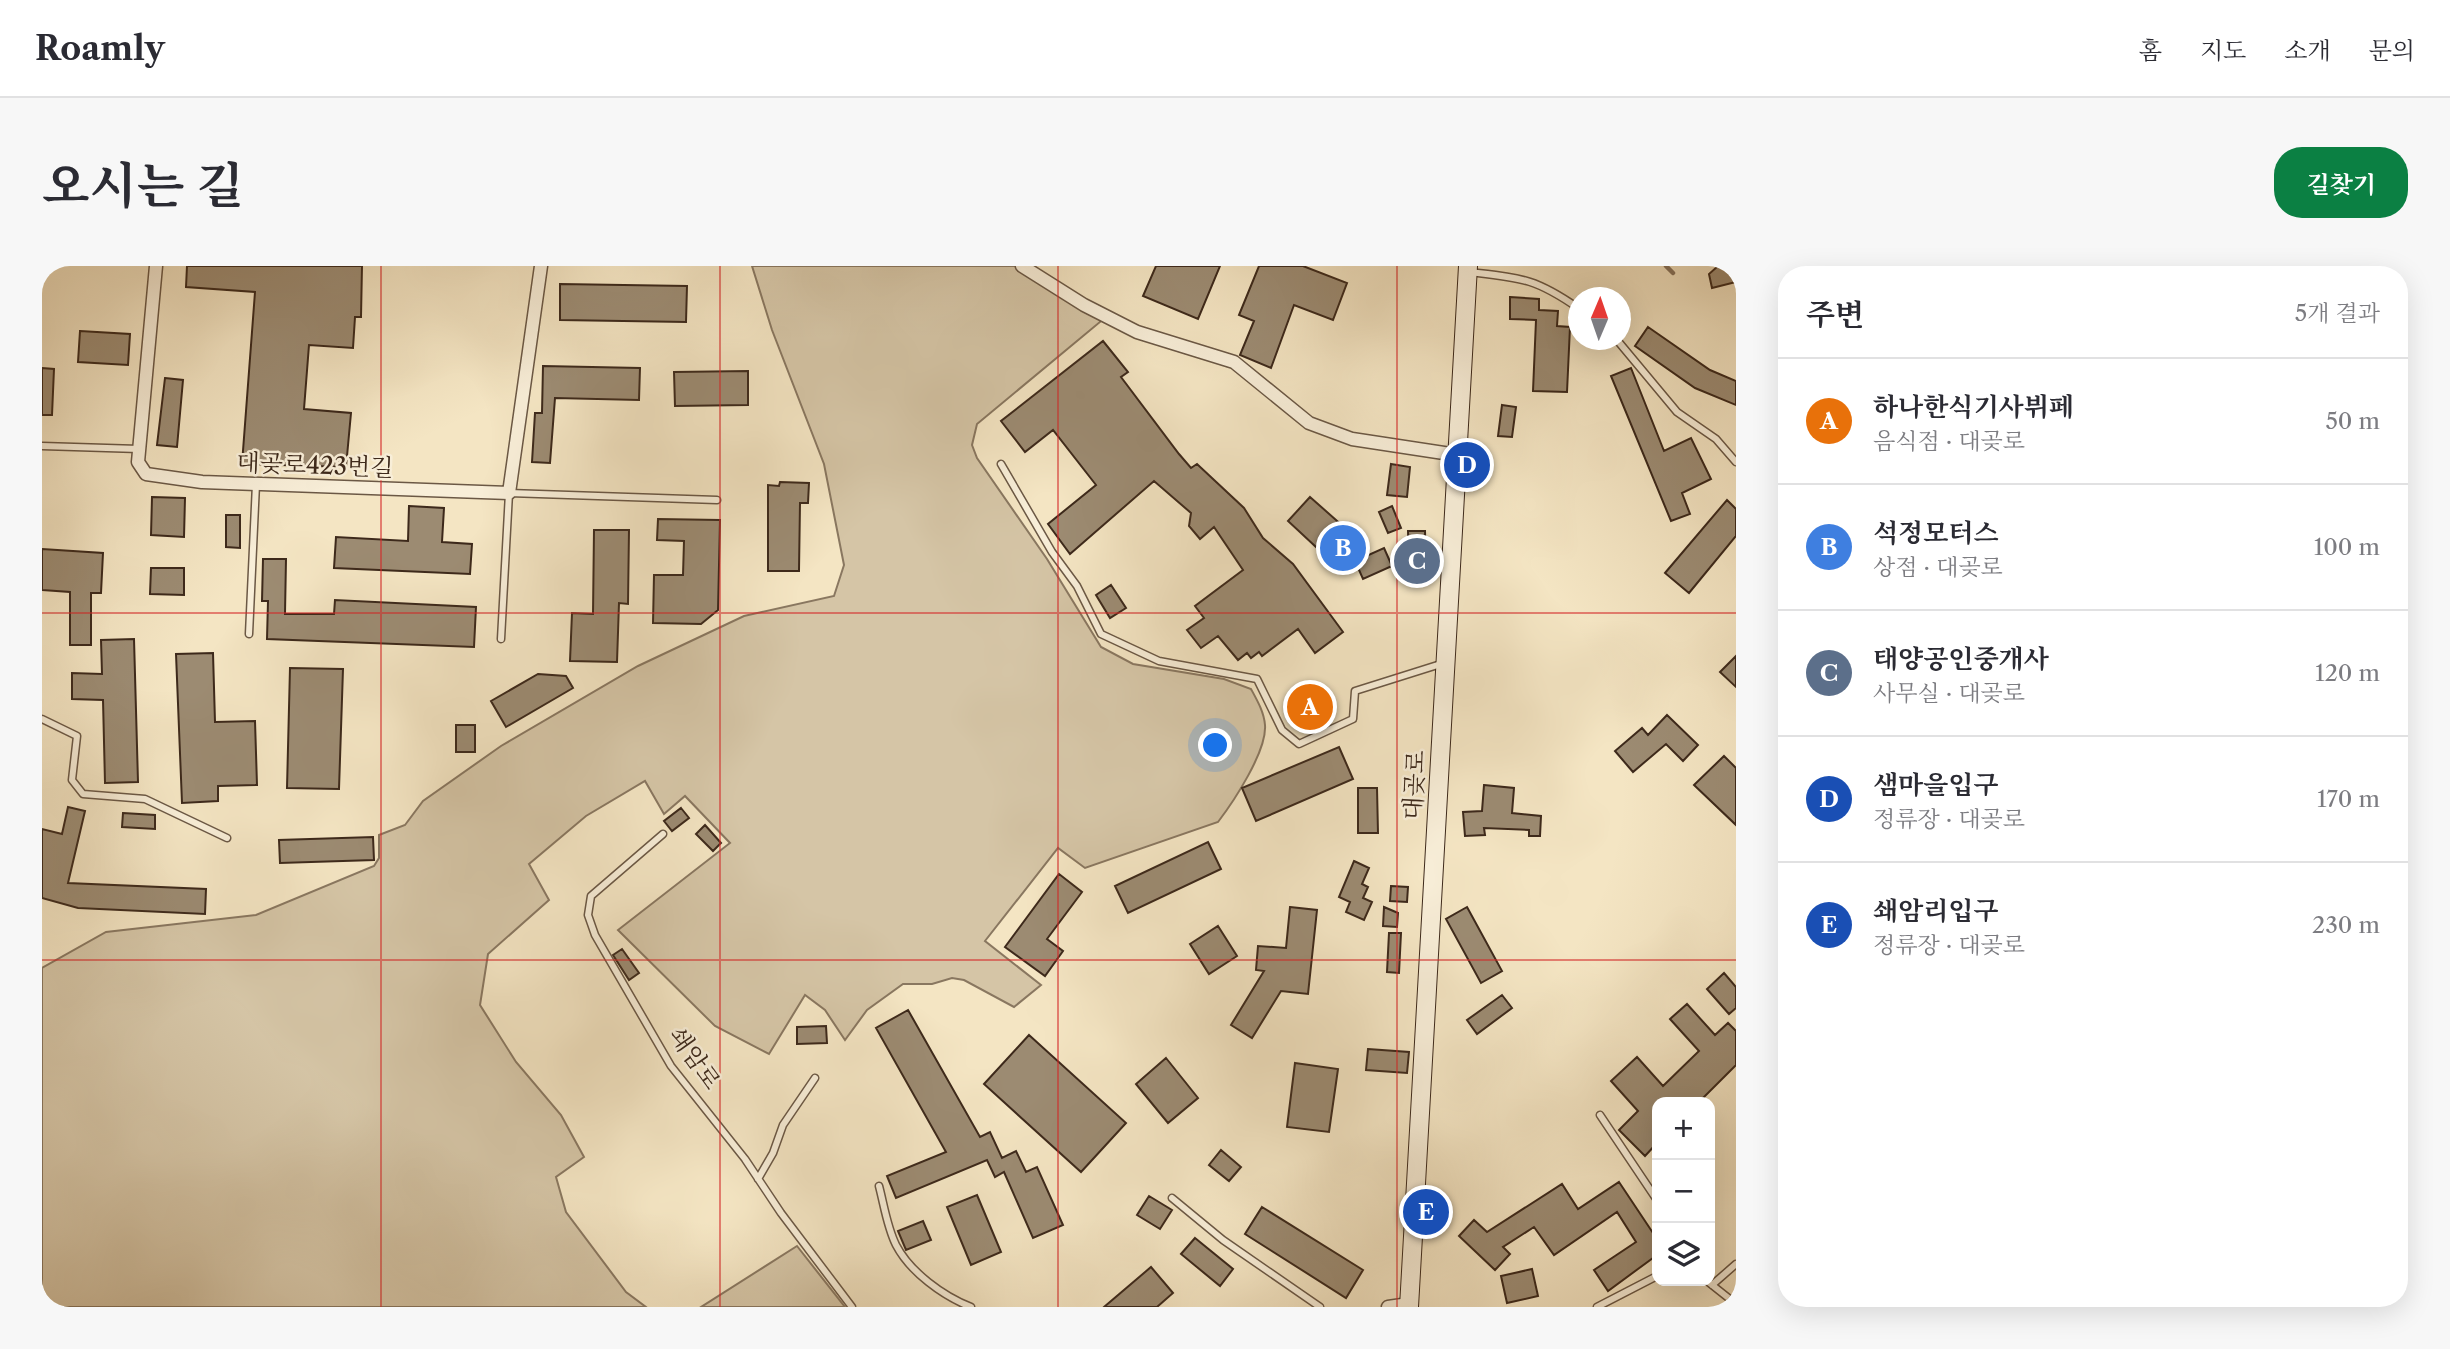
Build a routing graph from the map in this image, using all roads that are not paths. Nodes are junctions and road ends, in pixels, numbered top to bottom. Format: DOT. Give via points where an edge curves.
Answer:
graph roads {
  1 [pos="156,266"];
  2 [pos="541,266"];
  3 [pos="1022,266"];
  4 [pos="1467,269"];
  5 [pos="1568,301"];
  6 [pos="1626,350"];
  7 [pos="42,446"];
  8 [pos="139,449"];
  9 [pos="1457,456"];
  10 [pos="1736,462"];
  11 [pos="1000,464"];
  12 [pos="256,484"];
  13 [pos="509,494"];
  14 [pos="717,500"];
  15 [pos="249,634"];
  16 [pos="501,639"];
  17 [pos="1446,663"];
  18 [pos="42,719"];
  19 [pos="663,834"];
  20 [pos="227,838"];
  21 [pos="815,1078"];
  22 [pos="1600,1115"];
  23 [pos="758,1179"];
  24 [pos="879,1186"];
  25 [pos="1652,1193"];
  26 [pos="1172,1198"];
  27 [pos="1736,1264"];
  28 [pos="1652,1279"];
  29 [pos="1715,1279"];
  30 [pos="1714,1286"];
  31 [pos="1736,1304"];
  32 [pos="1409,1306"];
  33 [pos="852,1307"];
  34 [pos="971,1307"];
  35 [pos="1321,1307"];
  36 [pos="1388,1307"];
  37 [pos="1597,1307"];
  1 -- 8 [label="street"];
  2 -- 13 [label="street"];
  3 -- 9 [label="street" via="1137,332 1234,362 1309,423 1352,439"];
  4 -- 5 [label="lane" via="1522,278 1547,286"];
  4 -- 9 [label="street, 대곶로"];
  6 -- 10 [label="lane" via="1677,412 1716,439"];
  7 -- 8 [label="lane"];
  8 -- 12 [label="street, 대곶로423번길" via="138,462 146,474"];
  9 -- 17 [label="street, 대곶로"];
  11 -- 17 [label="lane" via="1077,586 1101,634 1158,661 1257,679 1282,730 1299,744 1353,719 1354,691"];
  12 -- 13 [label="street, 대곶로423번길"];
  12 -- 15 [label="lane"];
  13 -- 14 [label="lane, 대곶로423번길"];
  13 -- 16 [label="lane"];
  17 -- 32 [label="street, 대곶로"];
  18 -- 20 [label="lane" via="77,736 72,780 83,794 145,799"];
  19 -- 23 [label="lane, 쇄암로" via="591,896 588,915 607,960 671,1066"];
  21 -- 23 [label="lane" via="783,1125"];
  22 -- 25 [label="lane"];
  23 -- 33 [label="lane, 쇄암로"];
  24 -- 34 [label="lane" via="901,1254 937,1288"];
  26 -- 35 [label="lane" via="1223,1240"];
  27 -- 29 [label="lane"];
  28 -- 37 [label="lane"];
  30 -- 31 [label="lane"];
  32 -- 36 [label="street"];
}
